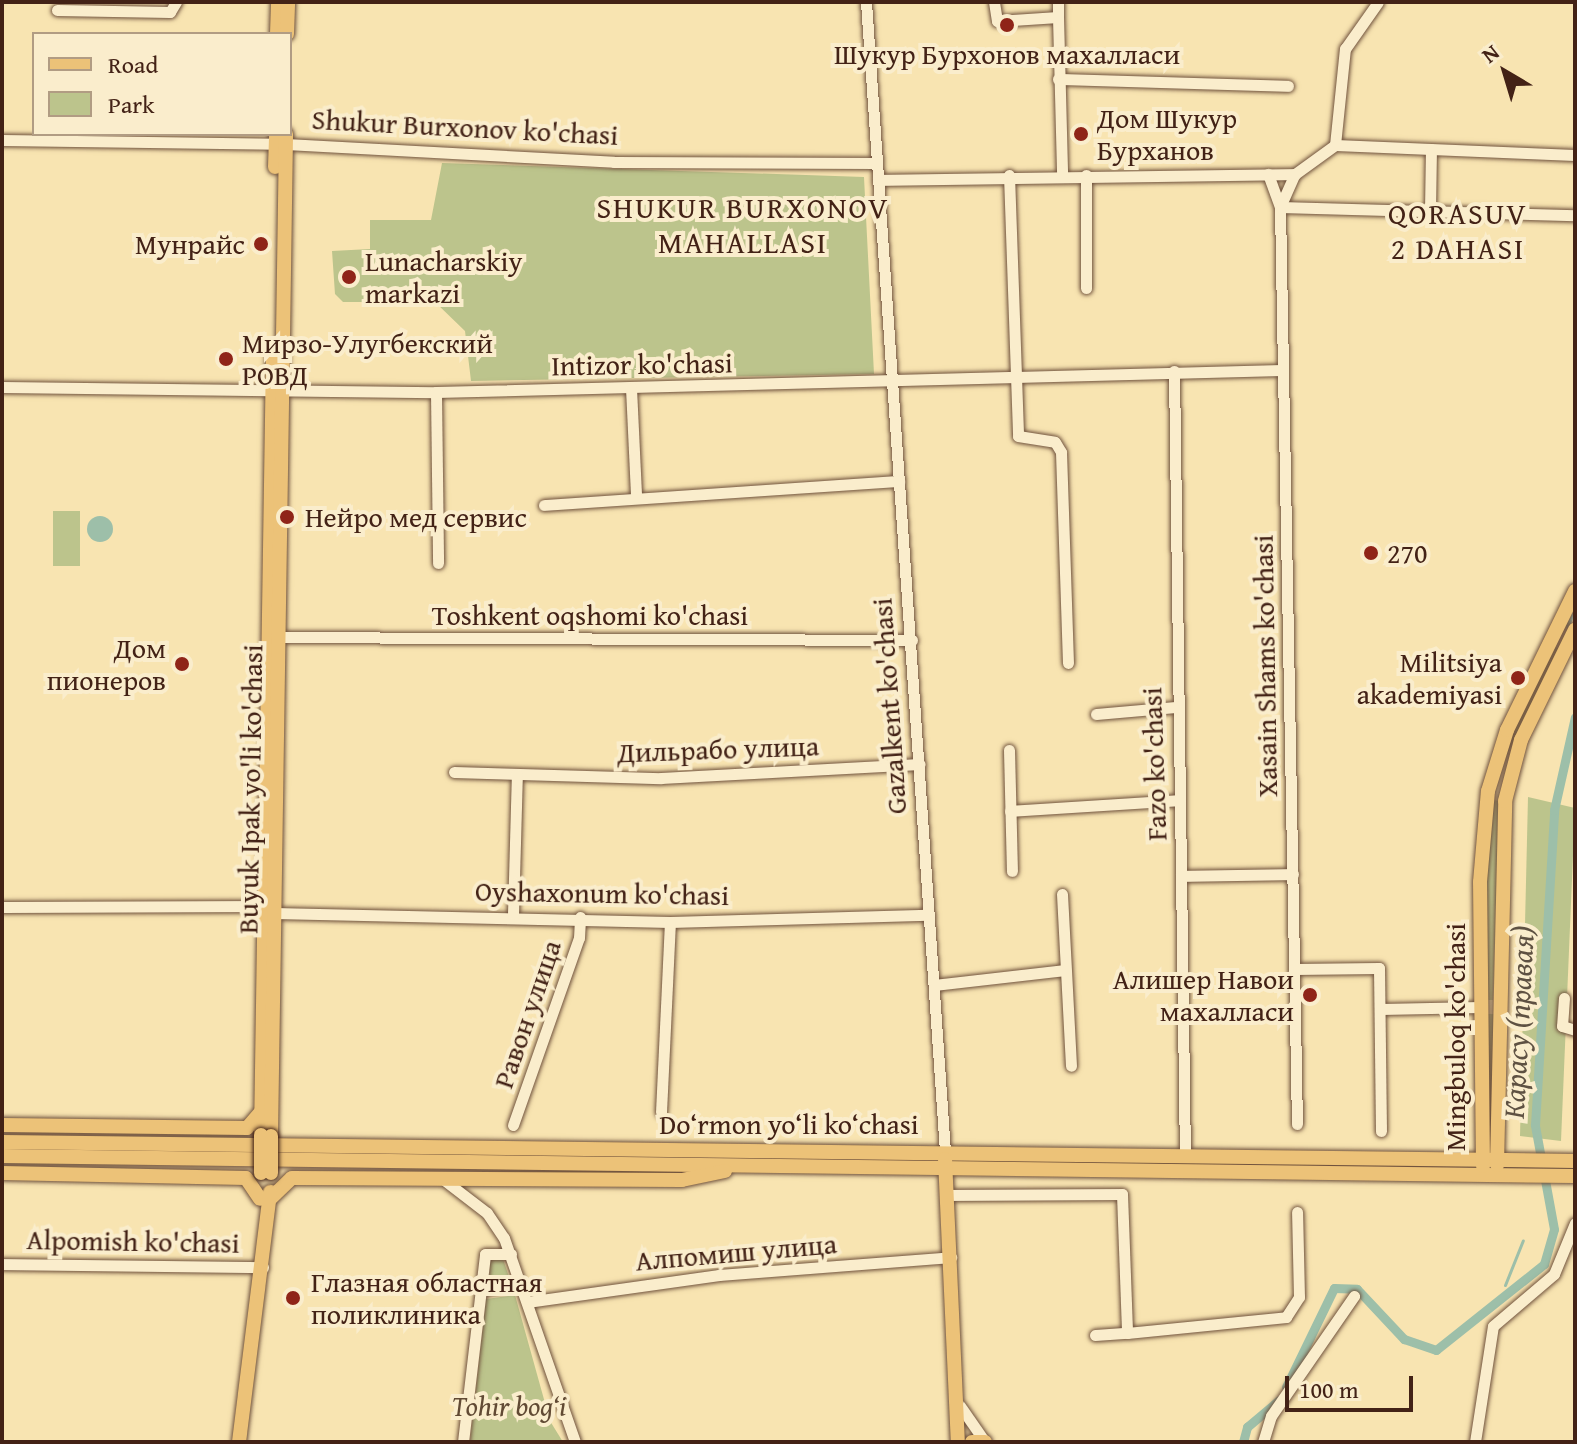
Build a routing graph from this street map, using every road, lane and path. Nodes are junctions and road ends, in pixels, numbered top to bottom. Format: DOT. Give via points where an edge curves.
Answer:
graph roads {
  1 [pos="176,2"];
  2 [pos="278,2"];
  3 [pos="288,2"];
  4 [pos="866,2"];
  5 [pos="994,2"];
  6 [pos="1058,2"];
  7 [pos="1378,2"];
  8 [pos="57,10"];
  9 [pos="1058,17"];
  10 [pos="277,32"];
  11 [pos="287,32"];
  12 [pos="1058,79"];
  13 [pos="1288,86"];
  14 [pos="281,139"];
  15 [pos="2,140"];
  16 [pos="1335,145"];
  17 [pos="1431,149"];
  18 [pos="1575,155"];
  19 [pos="877,163"];
  20 [pos="1268,174"];
  21 [pos="1295,174"];
  22 [pos="1009,175"];
  23 [pos="1062,175"];
  24 [pos="1086,175"];
  25 [pos="878,180"];
  26 [pos="1280,207"];
  27 [pos="1430,211"];
  28 [pos="1575,215"];
  29 [pos="1086,288"];
  30 [pos="1282,370"];
  31 [pos="1174,371"];
  32 [pos="1016,375"];
  33 [pos="891,382"];
  34 [pos="2,387"];
  35 [pos="631,388"];
  36 [pos="277,392"];
  37 [pos="436,392"];
  38 [pos="899,481"];
  39 [pos="636,496"];
  40 [pos="544,505"];
  41 [pos="438,563"];
  42 [pos="1575,591"];
  43 [pos="1552,635"];
  44 [pos="1572,636"];
  45 [pos="274,637"];
  46 [pos="912,640"];
  47 [pos="1068,663"];
  48 [pos="1176,707"];
  49 [pos="1096,714"];
  50 [pos="1009,750"];
  51 [pos="920,764"];
  52 [pos="454,772"];
  53 [pos="517,774"];
  54 [pos="1490,783"];
  55 [pos="1508,786"];
  56 [pos="1180,800"];
  57 [pos="1010,811"];
  58 [pos="1012,871"];
  59 [pos="1293,874"];
  60 [pos="1181,876"];
  61 [pos="1062,894"];
  62 [pos="2,907"];
  63 [pos="270,909"];
  64 [pos="513,914"];
  65 [pos="928,915"];
  66 [pos="580,917"];
  67 [pos="670,922"];
  68 [pos="1294,969"];
  69 [pos="1065,970"];
  70 [pos="934,985"];
  71 [pos="1564,998"];
  72 [pos="1480,1007"];
  73 [pos="1500,1007"];
  74 [pos="1381,1009"];
  75 [pos="1575,1030"];
  76 [pos="1071,1066"];
  77 [pos="262,1112"];
  78 [pos="661,1112"];
  79 [pos="1297,1124"];
  80 [pos="2,1125"];
  81 [pos="513,1125"];
  82 [pos="1381,1131"];
  83 [pos="266,1136"];
  84 [pos="2,1142"];
  85 [pos="945,1151"];
  86 [pos="2,1156"];
  87 [pos="1185,1156"];
  88 [pos="1479,1160"];
  89 [pos="1501,1160"];
  90 [pos="1575,1161"];
  91 [pos="750,1166"];
  92 [pos="945,1167"];
  93 [pos="1532,1168"];
  94 [pos="1554,1168"];
  95 [pos="2,1173"];
  96 [pos="1490,1175"];
  97 [pos="1575,1176"];
  98 [pos="444,1180"];
  99 [pos="475,1180"];
  100 [pos="947,1195"];
  101 [pos="265,1199"];
  102 [pos="483,1209"];
  103 [pos="1297,1212"];
  104 [pos="1575,1223"];
  105 [pos="511,1254"];
  106 [pos="951,1257"];
  107 [pos="2,1264"];
  108 [pos="259,1267"];
  109 [pos="521,1284"];
  110 [pos="481,1290"];
  111 [pos="1354,1296"];
  112 [pos="527,1302"];
  113 [pos="1127,1333"];
  114 [pos="1095,1335"];
  115 [pos="960,1406"];
  116 [pos="230,1442"];
  117 [pos="239,1442"];
  118 [pos="463,1442"];
  119 [pos="575,1442"];
  120 [pos="958,1442"];
  121 [pos="972,1442"];
  122 [pos="985,1442"];
  123 [pos="1263,1442"];
  124 [pos="1475,1442"];
  1 -- 8 [label="street" via="170,12"];
  2 -- 10 [label="main road"];
  3 -- 11 [label="main road"];
  4 -- 19 [label="street, Gazalkent ko'chasi"];
  5 -- 9 [label="street" via="997,21"];
  6 -- 9 [label="street"];
  7 -- 16 [label="street" via="1345,49"];
  9 -- 12 [label="street"];
  12 -- 13 [label="street"];
  12 -- 23 [label="street"];
  14 -- 15 [label="street, Shukur Burxonov ko'chasi"];
  14 -- 19 [label="street, Shukur Burxonov ko'chasi" via="614,162"];
  14 -- 36 [label="main road, Buyuk Ipak yo'li ko'chasi"];
  16 -- 17 [label="street"];
  16 -- 21 [label="street"];
  17 -- 18 [label="street"];
  17 -- 27 [label="street"];
  19 -- 25 [label="street, Gazalkent ko'chasi"];
  20 -- 21 [label="street"];
  20 -- 24 [label="street"];
  20 -- 26 [label="street"];
  21 -- 26 [label="street"];
  22 -- 23 [label="street"];
  22 -- 25 [label="street"];
  22 -- 32 [label="street"];
  23 -- 24 [label="street"];
  24 -- 29 [label="street"];
  25 -- 33 [label="street, Gazalkent ko'chasi"];
  26 -- 27 [label="street"];
  26 -- 30 [label="street, Xasain Shams ko'chasi"];
  27 -- 28 [label="street"];
  30 -- 31 [label="street, Intizor ko'chasi"];
  30 -- 59 [label="street, Xasain Shams ko'chasi"];
  31 -- 32 [label="street, Intizor ko'chasi"];
  31 -- 48 [label="street, Fazo ko'chasi"];
  32 -- 33 [label="street, Intizor ko'chasi"];
  32 -- 47 [label="street" via="1018,436 1055,442 1061,452"];
  33 -- 35 [label="street, Intizor ko'chasi"];
  33 -- 38 [label="street, Gazalkent ko'chasi"];
  34 -- 36 [label="street, Intizor ko'chasi"];
  35 -- 37 [label="street, Intizor ko'chasi"];
  35 -- 39 [label="street"];
  36 -- 37 [label="street, Intizor ko'chasi"];
  36 -- 45 [label="main road, Buyuk Ipak yo'li ko'chasi"];
  37 -- 41 [label="street"];
  38 -- 39 [label="street"];
  38 -- 46 [label="street, Gazalkent ko'chasi"];
  39 -- 40 [label="street"];
  42 -- 43 [label="main road, Mingbuloq ko'chasi"];
  43 -- 44 [label="main road"];
  43 -- 54 [label="main road, Mingbuloq ko'chasi"];
  44 -- 55 [label="main road, Mingbuloq ko'chasi"];
  45 -- 46 [label="street, Toshkent oqshomi ko'chasi"];
  45 -- 63 [label="main road, Buyuk Ipak yo'li ko'chasi"];
  46 -- 51 [label="street, Gazalkent ko'chasi"];
  48 -- 49 [label="street"];
  48 -- 56 [label="street, Fazo ko'chasi"];
  50 -- 57 [label="street"];
  51 -- 53 [label="street, Дильрабо улица" via="661,778"];
  51 -- 65 [label="street, Gazalkent ko'chasi"];
  52 -- 53 [label="street, Дильрабо улица"];
  53 -- 64 [label="street"];
  54 -- 55 [label="main road"];
  54 -- 72 [label="main road, Mingbuloq ko'chasi"];
  55 -- 73 [label="main road, Mingbuloq ko'chasi"];
  56 -- 57 [label="street"];
  56 -- 60 [label="street, Fazo ko'chasi"];
  57 -- 58 [label="street"];
  59 -- 60 [label="street"];
  59 -- 68 [label="street, Xasain Shams ko'chasi"];
  60 -- 87 [label="street, Fazo ko'chasi"];
  61 -- 69 [label="street"];
  62 -- 63 [label="street, Oyshaxonum ko'chasi"];
  63 -- 64 [label="street, Oyshaxonum ko'chasi"];
  63 -- 77 [label="main road, Buyuk Ipak yo'li ko'chasi"];
  63 -- 83 [label="main road, Buyuk Ipak yo'li ko'chasi"];
  64 -- 66 [label="street, Oyshaxonum ko'chasi"];
  65 -- 67 [label="street, Oyshaxonum ko'chasi"];
  65 -- 70 [label="street, Gazalkent ko'chasi"];
  66 -- 67 [label="street, Oyshaxonum ko'chasi"];
  66 -- 81 [label="street, Равон улица" via="579,938"];
  67 -- 78 [label="street"];
  68 -- 74 [label="street" via="1379,968"];
  68 -- 79 [label="street, Xasain Shams ko'chasi"];
  69 -- 70 [label="street"];
  69 -- 76 [label="street"];
  70 -- 85 [label="street, Gazalkent ko'chasi"];
  71 -- 75 [label="street" via="1562,1026"];
  72 -- 73 [label="main road"];
  72 -- 74 [label="street"];
  72 -- 88 [label="main road, Mingbuloq ko'chasi"];
  73 -- 89 [label="main road, Mingbuloq ko'chasi"];
  74 -- 82 [label="street"];
  77 -- 80 [label="main road" via="247,1128"];
  77 -- 83 [label="main road, Buyuk Ipak yo'li ko'chasi"];
  83 -- 101 [label="main road, Buyuk Ipak yo'li ko'chasi, bridge"];
  84 -- 85 [label="main road, Do‘rmon yo‘li ko‘chasi"];
  85 -- 87 [label="main road, Do‘rmon yo‘li ko‘chasi"];
  85 -- 92 [label="main road, Gazalkent ko'chasi"];
  86 -- 91 [label="main road, Do‘rmon yo‘li ko‘chasi"];
  87 -- 88 [label="main road, Do‘rmon yo‘li ko‘chasi"];
  88 -- 89 [label="main road, Do‘rmon yo‘li ko‘chasi"];
  88 -- 96 [label="main road, Mingbuloq ko'chasi"];
  89 -- 93 [label="main road, Do‘rmon yo‘li ko‘chasi"];
  89 -- 96 [label="main road, Mingbuloq ko'chasi"];
  90 -- 94 [label="main road, Do‘rmon yo‘li ko‘chasi"];
  91 -- 92 [label="main road, Do‘rmon yo‘li ko‘chasi"];
  91 -- 99 [label="main road" via="682,1180"];
  92 -- 96 [label="main road, Do‘rmon yo‘li ko‘chasi"];
  92 -- 100 [label="main road, Gazalkent ko'chasi"];
  93 -- 94 [label="main road, Do‘rmon yo‘li ko‘chasi"];
  93 -- 96 [label="main road, Do‘rmon yo‘li ko‘chasi"];
  94 -- 97 [label="main road, Do‘rmon yo‘li ko‘chasi"];
  95 -- 101 [label="main road" via="246,1178"];
  98 -- 99 [label="main road"];
  98 -- 101 [label="main road" via="292,1178"];
  98 -- 102 [label="street"];
  99 -- 102 [label="street"];
  100 -- 106 [label="main road, Gazalkent ko'chasi"];
  100 -- 113 [label="street" via="1122,1194"];
  101 -- 108 [label="main road, Buyuk Ipak yo'li ko'chasi"];
  102 -- 105 [label="street"];
  103 -- 113 [label="street" via="1298,1302 1269,1324"];
  104 -- 124 [label="street" via="1554,1274 1493,1326"];
  105 -- 109 [label="street"];
  105 -- 110 [label="street" via="486,1251"];
  106 -- 112 [label="street, Алпомиш улица" via="719,1275"];
  106 -- 115 [label="main road, Gazalkent ko'chasi"];
  107 -- 108 [label="street, Alpomish ko'chasi"];
  108 -- 116 [label="main road, Buyuk Ipak yo'li ko'chasi"];
  108 -- 117 [label="main road, Buyuk Ipak yo'li ko'chasi"];
  109 -- 110 [label="street"];
  109 -- 112 [label="street"];
  110 -- 118 [label="street"];
  111 -- 123 [label="street" via="1271,1416"];
  112 -- 119 [label="street"];
  113 -- 114 [label="street"];
  115 -- 120 [label="main road, Gazalkent ko'chasi"];
  115 -- 122 [label="street"];
  121 -- 122 [label="main road"];
}
